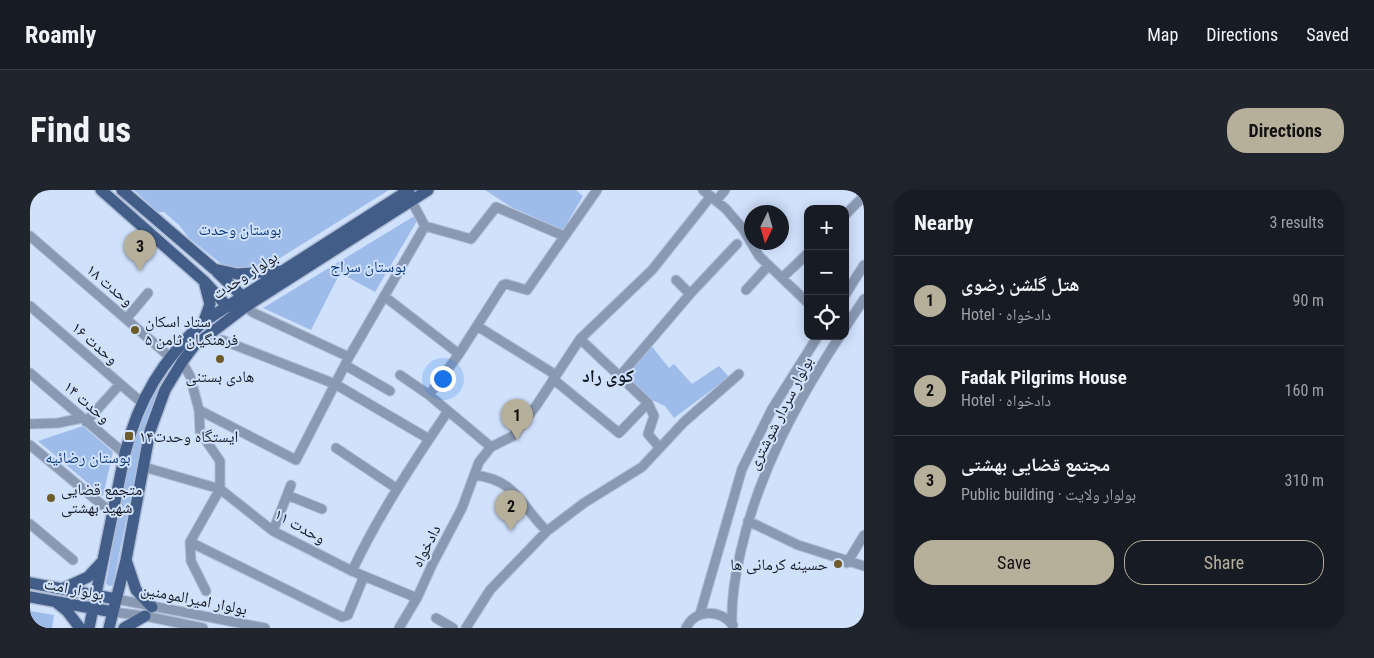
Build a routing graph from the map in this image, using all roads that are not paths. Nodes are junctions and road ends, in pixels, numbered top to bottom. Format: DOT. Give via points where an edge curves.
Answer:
graph roads {
  1 [pos="101,190"];
  2 [pos="122,190"];
  3 [pos="410,190"];
  4 [pos="428,190"];
  5 [pos="597,190"];
  6 [pos="703,190"];
  7 [pos="725,190"];
  8 [pos="864,196"];
  9 [pos="714,198"];
  10 [pos="412,202"];
  11 [pos="849,211"];
  12 [pos="425,226"];
  13 [pos="30,236"];
  14 [pos="564,236"];
  15 [pos="737,244"];
  16 [pos="804,256"];
  17 [pos="864,265"];
  18 [pos="768,266"];
  19 [pos="214,269"];
  20 [pos="282,271"];
  21 [pos="782,278"];
  22 [pos="676,280"];
  23 [pos="204,281"];
  24 [pos="849,289"];
  25 [pos="746,290"];
  26 [pos="148,293"];
  27 [pos="690,294"];
  28 [pos="384,296"];
  29 [pos="804,299"];
  30 [pos="864,299"];
  31 [pos="244,301"];
  32 [pos="30,306"];
  33 [pos="228,306"];
  34 [pos="127,318"];
  35 [pos="204,322"];
  36 [pos="849,322"];
  37 [pos="477,326"];
  38 [pos="580,339"];
  39 [pos="222,340"];
  40 [pos="815,340"];
  41 [pos="837,340"];
  42 [pos="459,354"];
  43 [pos="170,357"];
  44 [pos="347,361"];
  45 [pos="182,362"];
  46 [pos="30,373"];
  47 [pos="739,374"];
  48 [pos="400,375"];
  49 [pos="620,376"];
  50 [pos="555,377"];
  51 [pos="120,384"];
  52 [pos="335,384"];
  53 [pos="390,391"];
  54 [pos="429,395"];
  55 [pos="141,402"];
  56 [pos="648,403"];
  57 [pos="199,410"];
  58 [pos="448,411"];
  59 [pos="84,420"];
  60 [pos="30,424"];
  61 [pos="429,439"];
  62 [pos="30,445"];
  63 [pos="491,447"];
  64 [pos="659,447"];
  65 [pos="336,448"];
  66 [pos="125,454"];
  67 [pos="144,467"];
  68 [pos="474,475"];
  69 [pos="291,485"];
  70 [pos="396,488"];
  71 [pos="220,489"];
  72 [pos="287,495"];
  73 [pos="322,509"];
  74 [pos="113,514"];
  75 [pos="748,521"];
  76 [pos="30,524"];
  77 [pos="273,531"];
  78 [pos="547,531"];
  79 [pos="864,535"];
  80 [pos="190,542"];
  81 [pos="72,560"];
  82 [pos="126,560"];
  83 [pos="102,562"];
  84 [pos="847,562"];
  85 [pos="864,566"];
  86 [pos="352,571"];
  87 [pos="364,576"];
  88 [pos="30,583"];
  89 [pos="64,588"];
  90 [pos="206,592"];
  91 [pos="96,595"];
  92 [pos="30,597"];
  93 [pos="417,598"];
  94 [pos="116,599"];
  95 [pos="55,601"];
  96 [pos="93,608"];
  97 [pos="113,612"];
  98 [pos="148,612"];
  99 [pos="700,614"];
  100 [pos="436,618"];
  101 [pos="733,626"];
  102 [pos="685,627"];
  103 [pos="80,628"];
  104 [pos="89,628"];
  105 [pos="109,628"];
  106 [pos="124,628"];
  107 [pos="203,628"];
  108 [pos="265,628"];
  109 [pos="399,628"];
  110 [pos="453,628"];
  111 [pos="466,628"];
  1 -- 23 [label="main road"];
  2 -- 19 [label="main road"];
  3 -- 20 [label="main road, بولوار وحدت"];
  4 -- 10 [label="main road, بولوار وحدت"];
  5 -- 14 [label="street"];
  6 -- 9 [label="street"];
  7 -- 9 [label="street"];
  8 -- 11 [label="street"];
  9 -- 18 [label="street" via="743,229"];
  9 -- 38 [label="street" via="652,270"];
  10 -- 12 [label="street"];
  10 -- 31 [label="main road, بولوار وحدت"];
  12 -- 14 [label="street" via="471,239 496,207"];
  12 -- 28 [label="street"];
  13 -- 34 [label="street, وحدت ۱۸"];
  14 -- 37 [label="street" via="527,290 504,284"];
  15 -- 27 [label="street"];
  16 -- 21 [label="street"];
  17 -- 24 [label="street"];
  18 -- 21 [label="street"];
  18 -- 25 [label="street"];
  19 -- 20 [label="main road" via="237,274"];
  19 -- 23 [label="main road" via="212,279"];
  19 -- 31 [label="main road"];
  20 -- 31 [label="main road, بولوار وحدت"];
  21 -- 29 [label="street"];
  22 -- 27 [label="street"];
  23 -- 33 [label="main road"];
  23 -- 35 [label="main road" via="210,304"];
  26 -- 34 [label="street"];
  27 -- 49 [label="street"];
  28 -- 42 [label="street"];
  28 -- 44 [label="street"];
  30 -- 36 [label="street"];
  31 -- 33 [label="main road, بولوار وحدت"];
  31 -- 44 [label="street" via="254,314"];
  31 -- 45 [label="main road, بولوار وحدت" via="194,346"];
  32 -- 51 [label="street, وحدت ۱۶"];
  33 -- 35 [label="main road, بولوار وحدت"];
  34 -- 43 [label="street, وحدت ۱۸"];
  35 -- 43 [label="main road, بولوار وحدت"];
  37 -- 42 [label="street"];
  37 -- 50 [label="street"];
  38 -- 49 [label="street"];
  38 -- 50 [label="street"];
  39 -- 52 [label="street"];
  40 -- 99 [label="street, بولوار سردار شوشتری" via="772,409 742,469"];
  41 -- 75 [label="street, بولوار سردار شوشتری" via="806,388 783,432"];
  42 -- 54 [label="street"];
  43 -- 55 [label="main road, بولوار وحدت"];
  44 -- 52 [label="street"];
  44 -- 53 [label="street"];
  45 -- 57 [label="street" via="190,376"];
  45 -- 67 [label="main road, بولوار وحدت" via="165,390 153,423"];
  46 -- 59 [label="street, وحدت ۱۴"];
  47 -- 64 [label="street"];
  48 -- 54 [label="street"];
  49 -- 56 [label="street"];
  50 -- 56 [label="street" via="619,433"];
  50 -- 63 [label="street" via="513,436"];
  51 -- 55 [label="street, وحدت ۱۶"];
  51 -- 59 [label="street"];
  52 -- 57 [label="street" via="296,460"];
  52 -- 61 [label="street"];
  54 -- 58 [label="street"];
  55 -- 66 [label="main road, بولوار وحدت"];
  56 -- 64 [label="street" via="654,416 648,434"];
  57 -- 71 [label="street" via="200,432 220,461"];
  58 -- 61 [label="street"];
  58 -- 63 [label="street"];
  59 -- 60 [label="street"];
  59 -- 66 [label="street, وحدت ۱۴"];
  61 -- 70 [label="street"];
  62 -- 74 [label="street"];
  63 -- 68 [label="street, دادخواه"];
  64 -- 78 [label="street" via="642,467 584,503"];
  65 -- 70 [label="street"];
  66 -- 74 [label="main road, بولوار وحدت"];
  67 -- 71 [label="street, وحدت ۱۱"];
  67 -- 82 [label="main road, بولوار وحدت"];
  68 -- 78 [label="street" via="498,480 516,491 532,517"];
  68 -- 93 [label="street, دادخواه" via="462,508"];
  69 -- 72 [label="street"];
  70 -- 86 [label="street" via="373,526"];
  71 -- 77 [label="street, وحدت ۱۱"];
  71 -- 80 [label="street"];
  72 -- 73 [label="street"];
  72 -- 77 [label="street"];
  74 -- 83 [label="main road, بولوار وحدت"];
  75 -- 84 [label="street" via="798,545"];
  75 -- 101 [label="street, بولوار سردار شوشتری" via="735,577 731,610"];
  76 -- 81 [label="street"];
  77 -- 86 [label="street, وحدت ۱۱"];
  78 -- 111 [label="street" via="490,590"];
  79 -- 84 [label="street"];
  80 -- 87 [label="street" via="346,616"];
  80 -- 90 [label="street" via="191,560"];
  82 -- 94 [label="main road, بولوار وحدت"];
  82 -- 98 [label="main road"];
  83 -- 89 [label="main road" via="88,577"];
  83 -- 91 [label="main road, بولوار وحدت"];
  84 -- 85 [label="street"];
  86 -- 87 [label="street, وحدت ۱۱"];
  87 -- 93 [label="street, وحدت ۱۱"];
  88 -- 89 [label="main road, بولوار امت"];
  89 -- 91 [label="main road, بولوار امت"];
  91 -- 94 [label="main road, بولوار امت"];
  91 -- 96 [label="main road, بولوار وحدت"];
  92 -- 95 [label="main road, بولوار امت"];
  93 -- 109 [label="street, دادخواه"];
  94 -- 97 [label="main road, بولوار وحدت"];
  94 -- 98 [label="street, بولوار امیرالمومنین"];
  95 -- 96 [label="main road, بولوار امت"];
  95 -- 103 [label="main road" via="68,611"];
  96 -- 97 [label="main road, بولوار امت"];
  96 -- 104 [label="main road, بولوار وحدت"];
  97 -- 98 [label="street, بولوار امیرالمومنین"];
  97 -- 105 [label="main road, بولوار وحدت"];
  98 -- 106 [label="main road"];
  98 -- 107 [label="street, بولوار امیرالمومنین"];
  98 -- 108 [label="street, بولوار امیرالمومنین"];
  99 -- 101 [label="street" via="718,614"];
  99 -- 102 [label="street"];
  100 -- 110 [label="street"];
}
